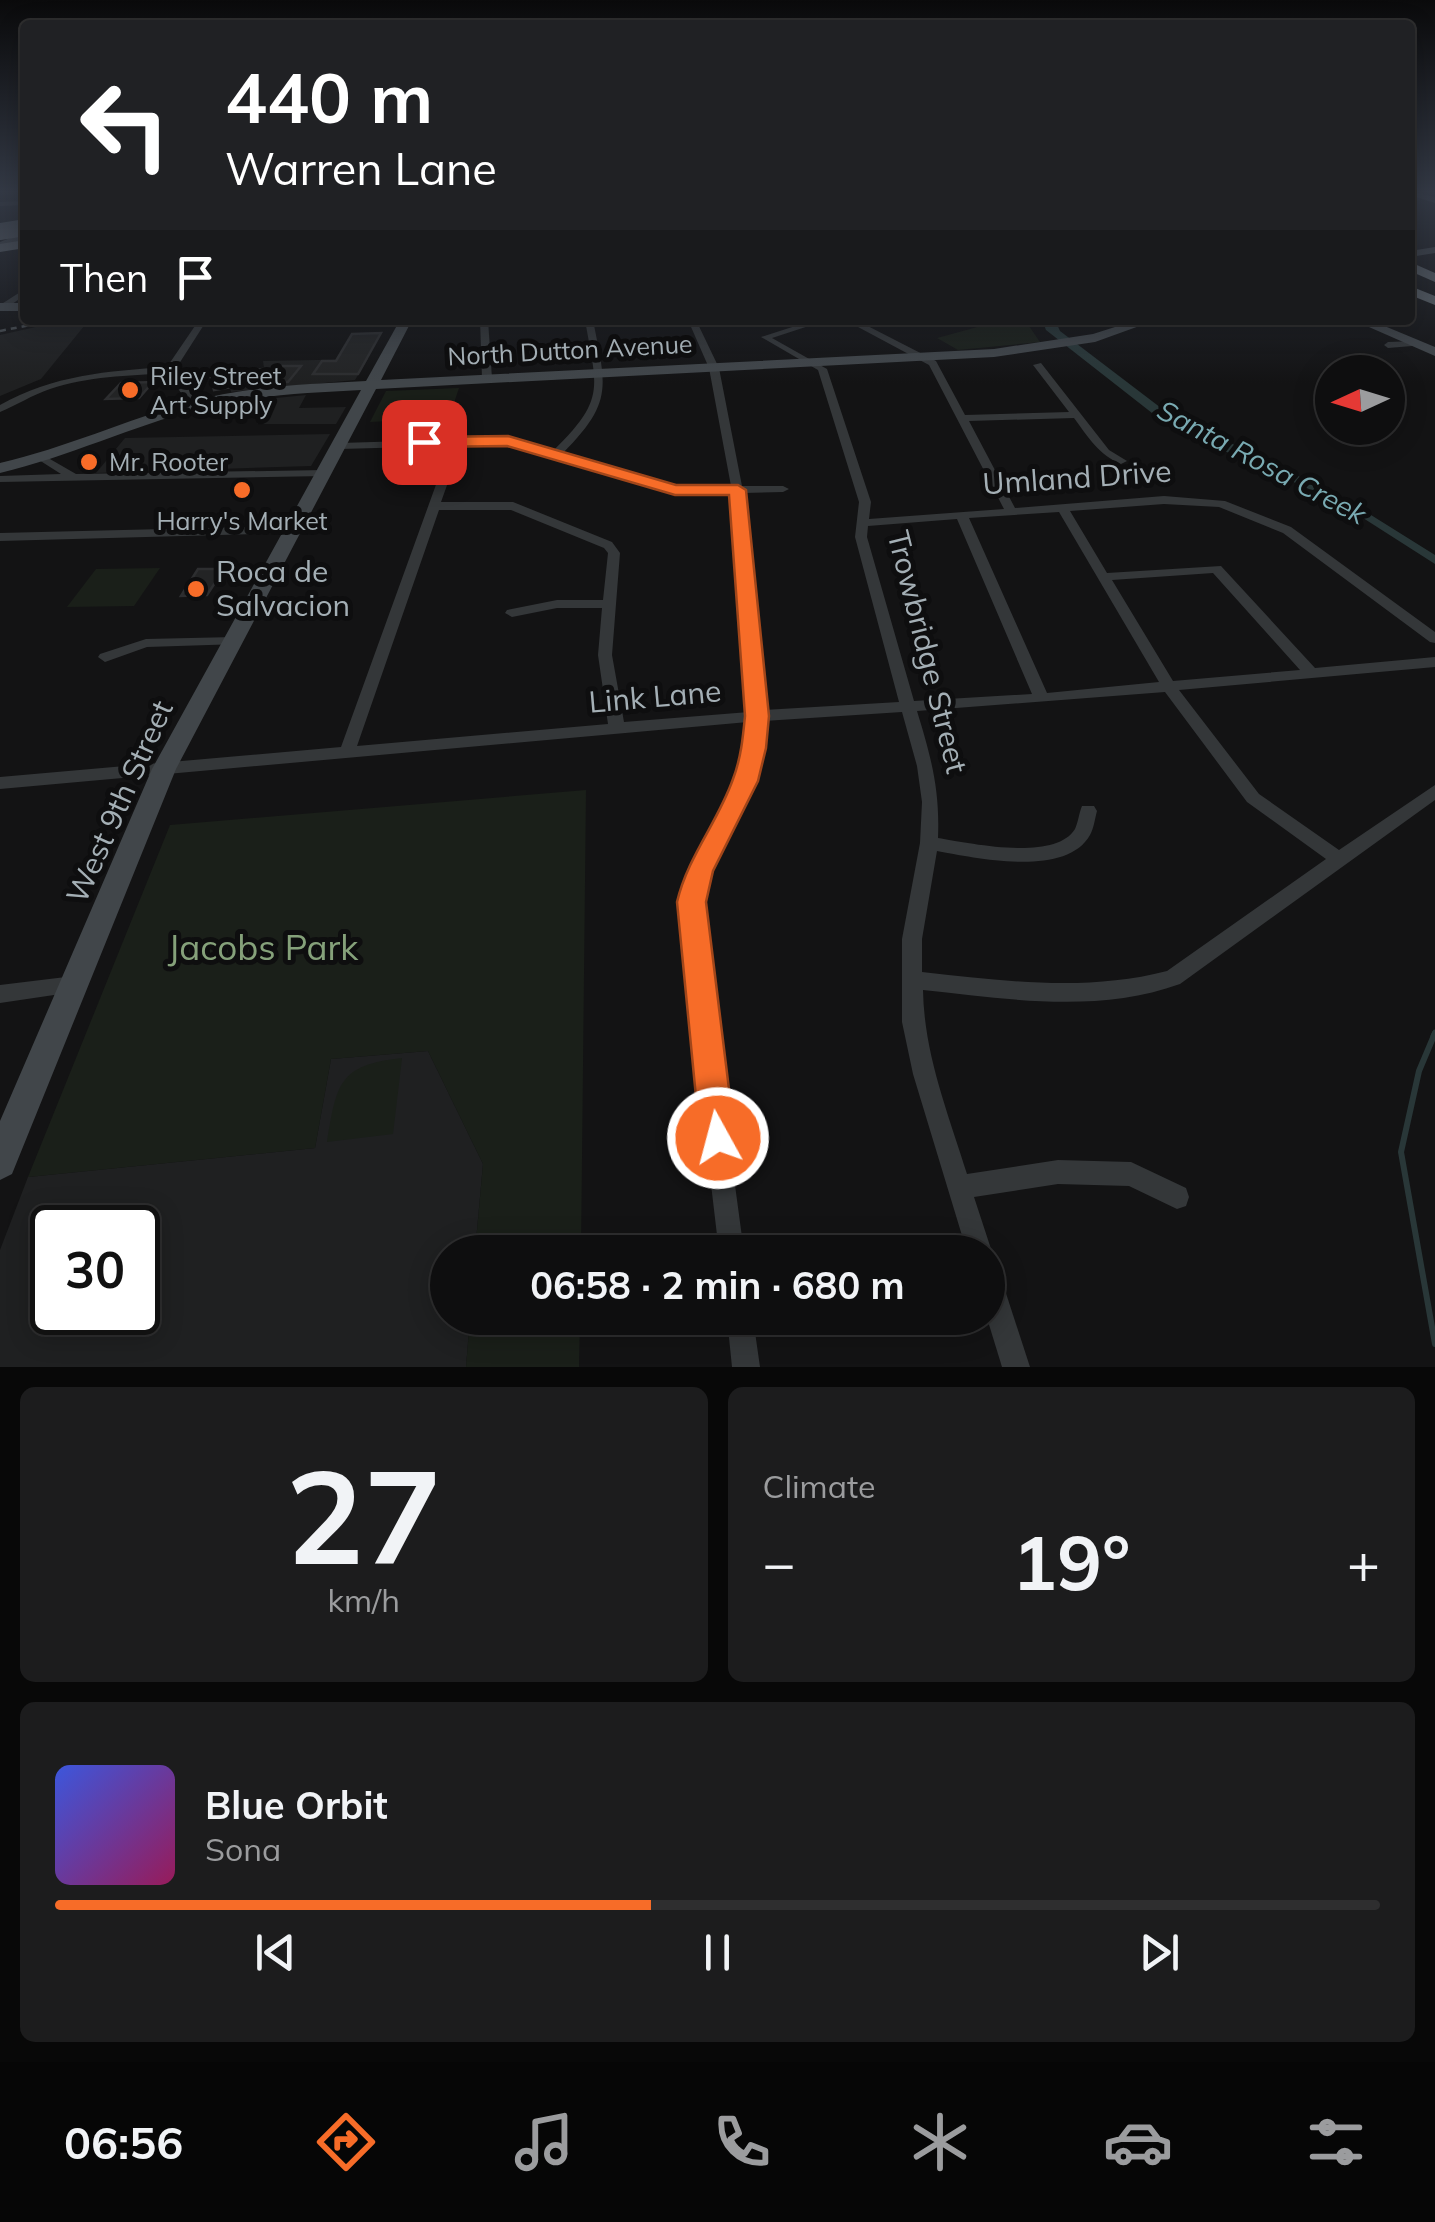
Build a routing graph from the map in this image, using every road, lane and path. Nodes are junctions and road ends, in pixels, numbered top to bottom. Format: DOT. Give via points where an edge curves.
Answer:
graph roads {
  1 [pos="200,325"];
  2 [pos="404,325"];
  3 [pos="484,325"];
  4 [pos="590,325"];
  5 [pos="694,325"];
  6 [pos="805,325"];
  7 [pos="859,325"];
  8 [pos="1135,325"];
  9 [pos="1367,325"];
  10 [pos="1435,352"];
  11 [pos="925,357"];
  12 [pos="809,362"];
  13 [pos="1038,365"];
  14 [pos="714,368"];
  15 [pos="170,370"];
  16 [pos="599,374"];
  17 [pos="486,378"];
  18 [pos="374,384"];
  19 [pos="194,405"];
  20 [pos="0,409"];
  21 [pos="1077,415"];
  22 [pos="961,418"];
  23 [pos="457,440"];
  24 [pos="340,446"];
  25 [pos="557,453"];
  26 [pos="43,458"];
  27 [pos="1121,461"];
  28 [pos="0,468"];
  29 [pos="325,473"];
  30 [pos="74,477"];
  31 [pos="0,479"];
  32 [pos="783,489"];
  33 [pos="738,490"];
  34 [pos="433,506"];
  35 [pos="1063,510"];
  36 [pos="1012,512"];
  37 [pos="962,516"];
  38 [pos="862,524"];
  39 [pos="292,530"];
  40 [pos="0,536"];
  41 [pos="1103,578"];
  42 [pos="609,604"];
  43 [pos="512,613"];
  44 [pos="1435,640"];
  45 [pos="235,641"];
  46 [pos="106,657"];
  47 [pos="1435,662"];
  48 [pos="1312,674"];
  49 [pos="1170,687"];
  50 [pos="1042,698"];
  51 [pos="910,709"];
  52 [pos="757,716"];
  53 [pos="617,728"];
  54 [pos="348,752"];
  55 [pos="164,768"];
  56 [pos="0,783"];
  57 [pos="1435,791"];
  58 [pos="1088,812"];
  59 [pos="929,843"];
  60 [pos="1339,859"];
  61 [pos="911,980"];
  62 [pos="74,985"];
  63 [pos="0,994"];
  64 [pos="0,1162"];
  65 [pos="958,1188"];
  66 [pos="1176,1197"];
  67 [pos="730,1235"];
  68 [pos="973,1235"];
  69 [pos="1005,1332"];
  70 [pos="742,1335"];
  71 [pos="746,1367"];
  72 [pos="1016,1367"];
  1 -- 15 [label="street"];
  2 -- 18 [label="main road, West 9th Street"];
  3 -- 17 [label="street"];
  4 -- 16 [label="street"];
  5 -- 14 [label="street"];
  6 -- 12 [label="street, Trowbridge Street" via="765,337"];
  7 -- 11 [label="street"];
  8 -- 11 [label="main road, North Dutton Avenue" via="1042,348"];
  9 -- 10 [label="main road" via="1400,345"];
  11 -- 12 [label="main road, North Dutton Avenue"];
  11 -- 22 [label="street"];
  12 -- 14 [label="main road, North Dutton Avenue"];
  12 -- 38 [label="street, Trowbridge Street" via="827,378 864,502"];
  13 -- 21 [label="street"];
  14 -- 16 [label="main road, North Dutton Avenue"];
  14 -- 33 [label="street"];
  15 -- 19 [label="street"];
  15 -- 20 [label="street" via="63,379"];
  16 -- 17 [label="main road, North Dutton Avenue"];
  16 -- 25 [label="street" via="590,422"];
  17 -- 18 [label="main road, North Dutton Avenue"];
  18 -- 19 [label="main road, North Dutton Avenue" via="278,390"];
  18 -- 24 [label="main road, West 9th Street"];
  19 -- 26 [label="main road, North Dutton Avenue"];
  21 -- 22 [label="street"];
  21 -- 27 [label="street" via="1105,452"];
  22 -- 36 [label="street"];
  23 -- 24 [label="street"];
  23 -- 25 [label="street" via="508,441"];
  23 -- 34 [label="street"];
  24 -- 29 [label="main road, West 9th Street"];
  25 -- 33 [label="street" via="675,490"];
  26 -- 28 [label="main road, North Dutton Avenue"];
  26 -- 30 [label="street"];
  29 -- 30 [label="street"];
  29 -- 39 [label="main road, West 9th Street"];
  30 -- 31 [label="street"];
  32 -- 33 [label="street"];
  33 -- 52 [label="street"];
  34 -- 42 [label="street" via="513,506 608,546 614,553"];
  34 -- 54 [label="street"];
  35 -- 36 [label="street, Umland Drive"];
  35 -- 41 [label="street"];
  35 -- 44 [label="street, Umland Drive" via="1164,500 1253,514 1286,530"];
  36 -- 37 [label="street, Umland Drive"];
  37 -- 38 [label="street, Umland Drive"];
  37 -- 50 [label="street"];
  38 -- 51 [label="street, Trowbridge Street"];
  39 -- 40 [label="street"];
  39 -- 45 [label="main road, West 9th Street"];
  41 -- 48 [label="street" via="1216,569"];
  41 -- 49 [label="street"];
  42 -- 43 [label="street"];
  42 -- 53 [label="street" via="605,656"];
  45 -- 46 [label="street" via="146,643"];
  45 -- 55 [label="main road, West 9th Street"];
  47 -- 48 [label="street, Link Lane"];
  48 -- 49 [label="street, Link Lane"];
  49 -- 50 [label="street, Link Lane"];
  49 -- 60 [label="street" via="1253,798"];
  50 -- 51 [label="street, Link Lane"];
  51 -- 52 [label="street, Link Lane"];
  51 -- 59 [label="street, Trowbridge Street" via="930,802"];
  52 -- 53 [label="street, Link Lane"];
  52 -- 67 [label="street" via="746,781 711,844 692,902"];
  53 -- 54 [label="street, Link Lane"];
  54 -- 55 [label="street, Link Lane"];
  55 -- 56 [label="street, Link Lane"];
  55 -- 62 [label="main road, West 9th Street"];
  57 -- 60 [label="street"];
  58 -- 59 [label="street" via="1088,826 1076,842 1043,854"];
  59 -- 61 [label="street, Trowbridge Street"];
  60 -- 61 [label="street" via="1173,978 1140,989 1059,994"];
  61 -- 65 [label="street, Trowbridge Street" via="924,1074"];
  62 -- 63 [label="street"];
  62 -- 64 [label="main road, West 9th Street"];
  65 -- 66 [label="street" via="1058,1172 1131,1174"];
  65 -- 68 [label="street, Trowbridge Street"];
  69 -- 72 [label="street"];
  70 -- 71 [label="street"];
}
